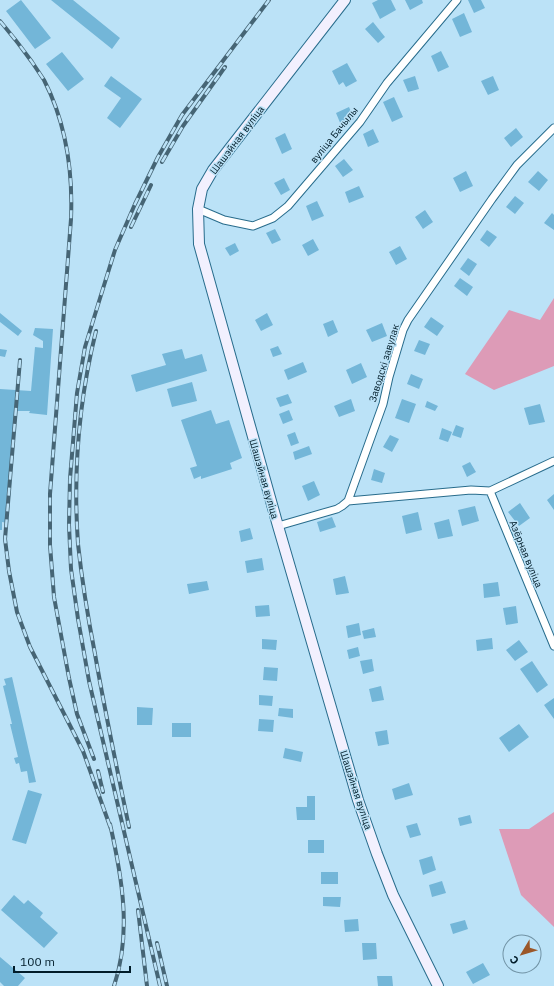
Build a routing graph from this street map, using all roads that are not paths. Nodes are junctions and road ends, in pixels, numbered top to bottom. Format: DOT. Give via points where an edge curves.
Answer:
graph roads {
  1 [pos="345,0"];
  2 [pos="457,0"];
  3 [pos="554,128"];
  4 [pos="198,209"];
  5 [pos="554,461"];
  6 [pos="490,491"];
  7 [pos="348,501"];
  8 [pos="278,526"];
  9 [pos="554,646"];
  10 [pos="438,986"];
  1 -- 4 [label="main road, Шашэйная вуліца" via="213,170 202,189"];
  2 -- 4 [label="street, вуліца Бачылы" via="387,83 360,122 288,206 273,218 253,226 224,220"];
  3 -- 7 [label="street, Заводскі завулак" via="517,165 408,320"];
  4 -- 8 [label="main road, Шашэйная вуліца" via="199,244"];
  5 -- 6 [label="street"];
  6 -- 7 [label="street" via="471,490"];
  6 -- 9 [label="street, Азёрная вуліца"];
  7 -- 8 [label="street" via="337,509"];
  8 -- 10 [label="main road, Шашэйная вуліца" via="358,800 393,895"];
}
